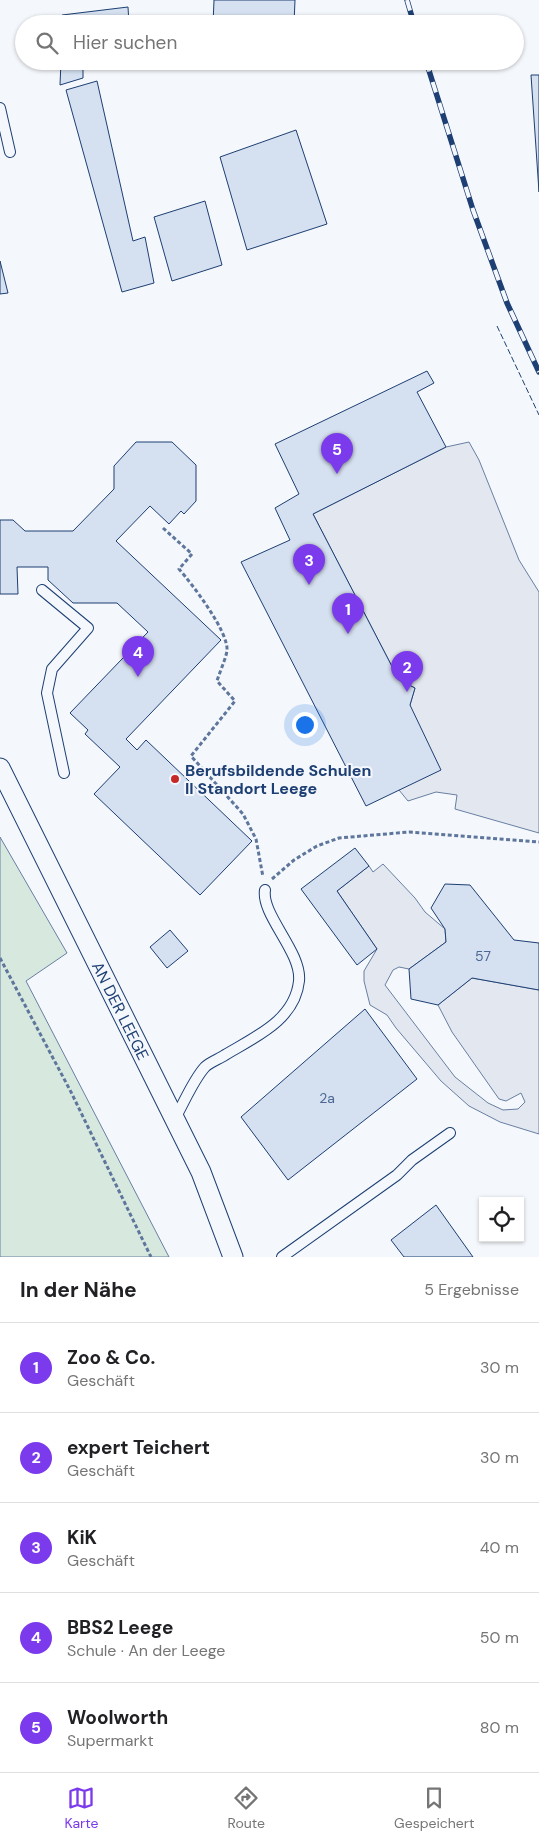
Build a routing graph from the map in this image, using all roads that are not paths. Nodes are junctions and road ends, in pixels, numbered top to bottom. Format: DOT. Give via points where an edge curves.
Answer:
graph roads {
  1 [pos="0,108"];
  2 [pos="10,152"];
  3 [pos="42,590"];
  4 [pos="0,768"];
  5 [pos="64,773"];
  6 [pos="265,890"];
  7 [pos="174,1121"];
  8 [pos="450,1133"];
  9 [pos="233,1257"];
  10 [pos="282,1257"];
  1 -- 2 [label="lane"];
  3 -- 5 [label="lane" via="88,628 52,669 47,693"];
  4 -- 7 [label="street, AN DER LEEGE"];
  6 -- 7 [label="lane" via="266,900 300,976 298,993 289,1011 259,1035 205,1067"];
  7 -- 9 [label="street, AN DER LEEGE" via="201,1172"];
  8 -- 10 [label="lane"];
}
